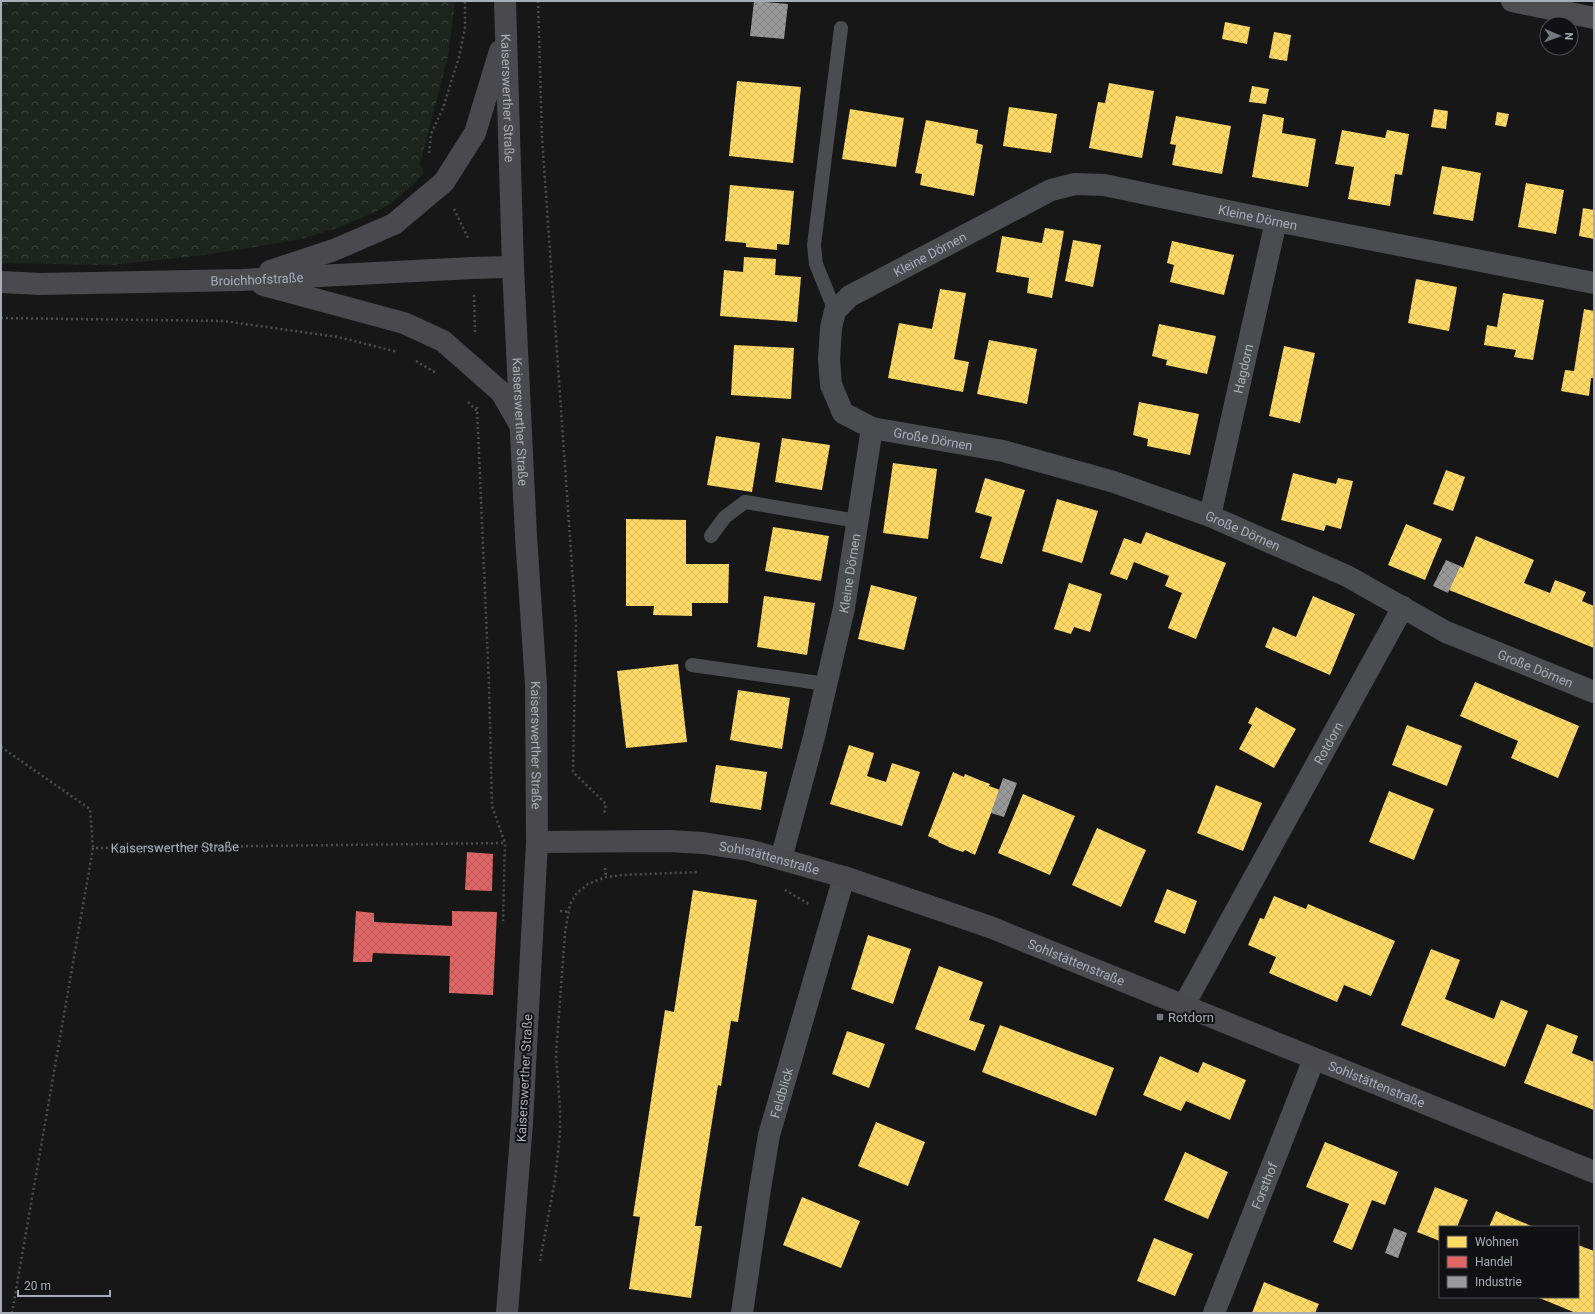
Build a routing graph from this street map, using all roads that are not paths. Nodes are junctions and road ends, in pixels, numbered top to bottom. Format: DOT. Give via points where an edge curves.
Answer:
graph roads {
  1 [pos="505,1"];
  2 [pos="1512,1"];
  3 [pos="1594,18"];
  4 [pos="841,28"];
  5 [pos="506,33"];
  6 [pos="1276,221"];
  7 [pos="513,267"];
  8 [pos="242,280"];
  9 [pos="1,282"];
  10 [pos="1594,283"];
  11 [pos="835,311"];
  12 [pos="520,424"];
  13 [pos="872,428"];
  14 [pos="1210,516"];
  15 [pos="857,521"];
  16 [pos="711,536"];
  17 [pos="1403,607"];
  18 [pos="692,665"];
  19 [pos="826,684"];
  20 [pos="1594,692"];
  21 [pos="537,842"];
  22 [pos="781,859"];
  23 [pos="844,877"];
  24 [pos="1184,1005"];
  25 [pos="1314,1059"];
  26 [pos="1594,1172"];
  27 [pos="507,1313"];
  28 [pos="742,1313"];
  29 [pos="1214,1313"];
  1 -- 5 [label="main road, Kaiserswerther Straße"];
  2 -- 3 [label="highway"];
  4 -- 11 [label="lane" via="814,246 816,264"];
  5 -- 7 [label="main road, Kaiserswerther Straße"];
  5 -- 8 [label="main road" via="475,133 444,182 394,224 334,250"];
  6 -- 10 [label="street, Kleine Dörnen"];
  6 -- 11 [label="street, Kleine Dörnen" via="1104,185 1075,184 1051,190 850,296"];
  6 -- 14 [label="street, Hagdorn"];
  7 -- 8 [label="main road, Broichhofstraße"];
  7 -- 12 [label="main road, Kaiserswerther Straße"];
  8 -- 9 [label="main road, Broichhofstraße" via="40,284"];
  8 -- 12 [label="main road" via="404,323 443,341 501,392"];
  11 -- 13 [label="street" via="829,359 831,385 843,413"];
  12 -- 21 [label="main road, Kaiserswerther Straße" via="536,685"];
  13 -- 14 [label="street, Große Dörnen" via="1003,451 1114,482"];
  13 -- 15 [label="street, Kleine Dörnen"];
  14 -- 17 [label="street, Große Dörnen" via="1348,576"];
  15 -- 16 [label="lane" via="745,502 725,516"];
  15 -- 19 [label="street, Kleine Dörnen" via="844,608"];
  17 -- 20 [label="street, Große Dörnen" via="1446,632"];
  17 -- 24 [label="street, Rotdorn"];
  18 -- 19 [label="lane"];
  19 -- 22 [label="street, Kleine Dörnen"];
  21 -- 22 [label="main road, Sohlstättenstraße" via="703,843 748,850"];
  21 -- 27 [label="main road, Kaiserswerther Straße" via="522,1123"];
  22 -- 23 [label="main road, Sohlstättenstraße"];
  23 -- 24 [label="main road, Sohlstättenstraße" via="990,927"];
  23 -- 28 [label="street, Feldblick" via="769,1135"];
  24 -- 25 [label="main road, Sohlstättenstraße"];
  25 -- 26 [label="main road, Sohlstättenstraße"];
  25 -- 29 [label="street, Forsthof"];
}
